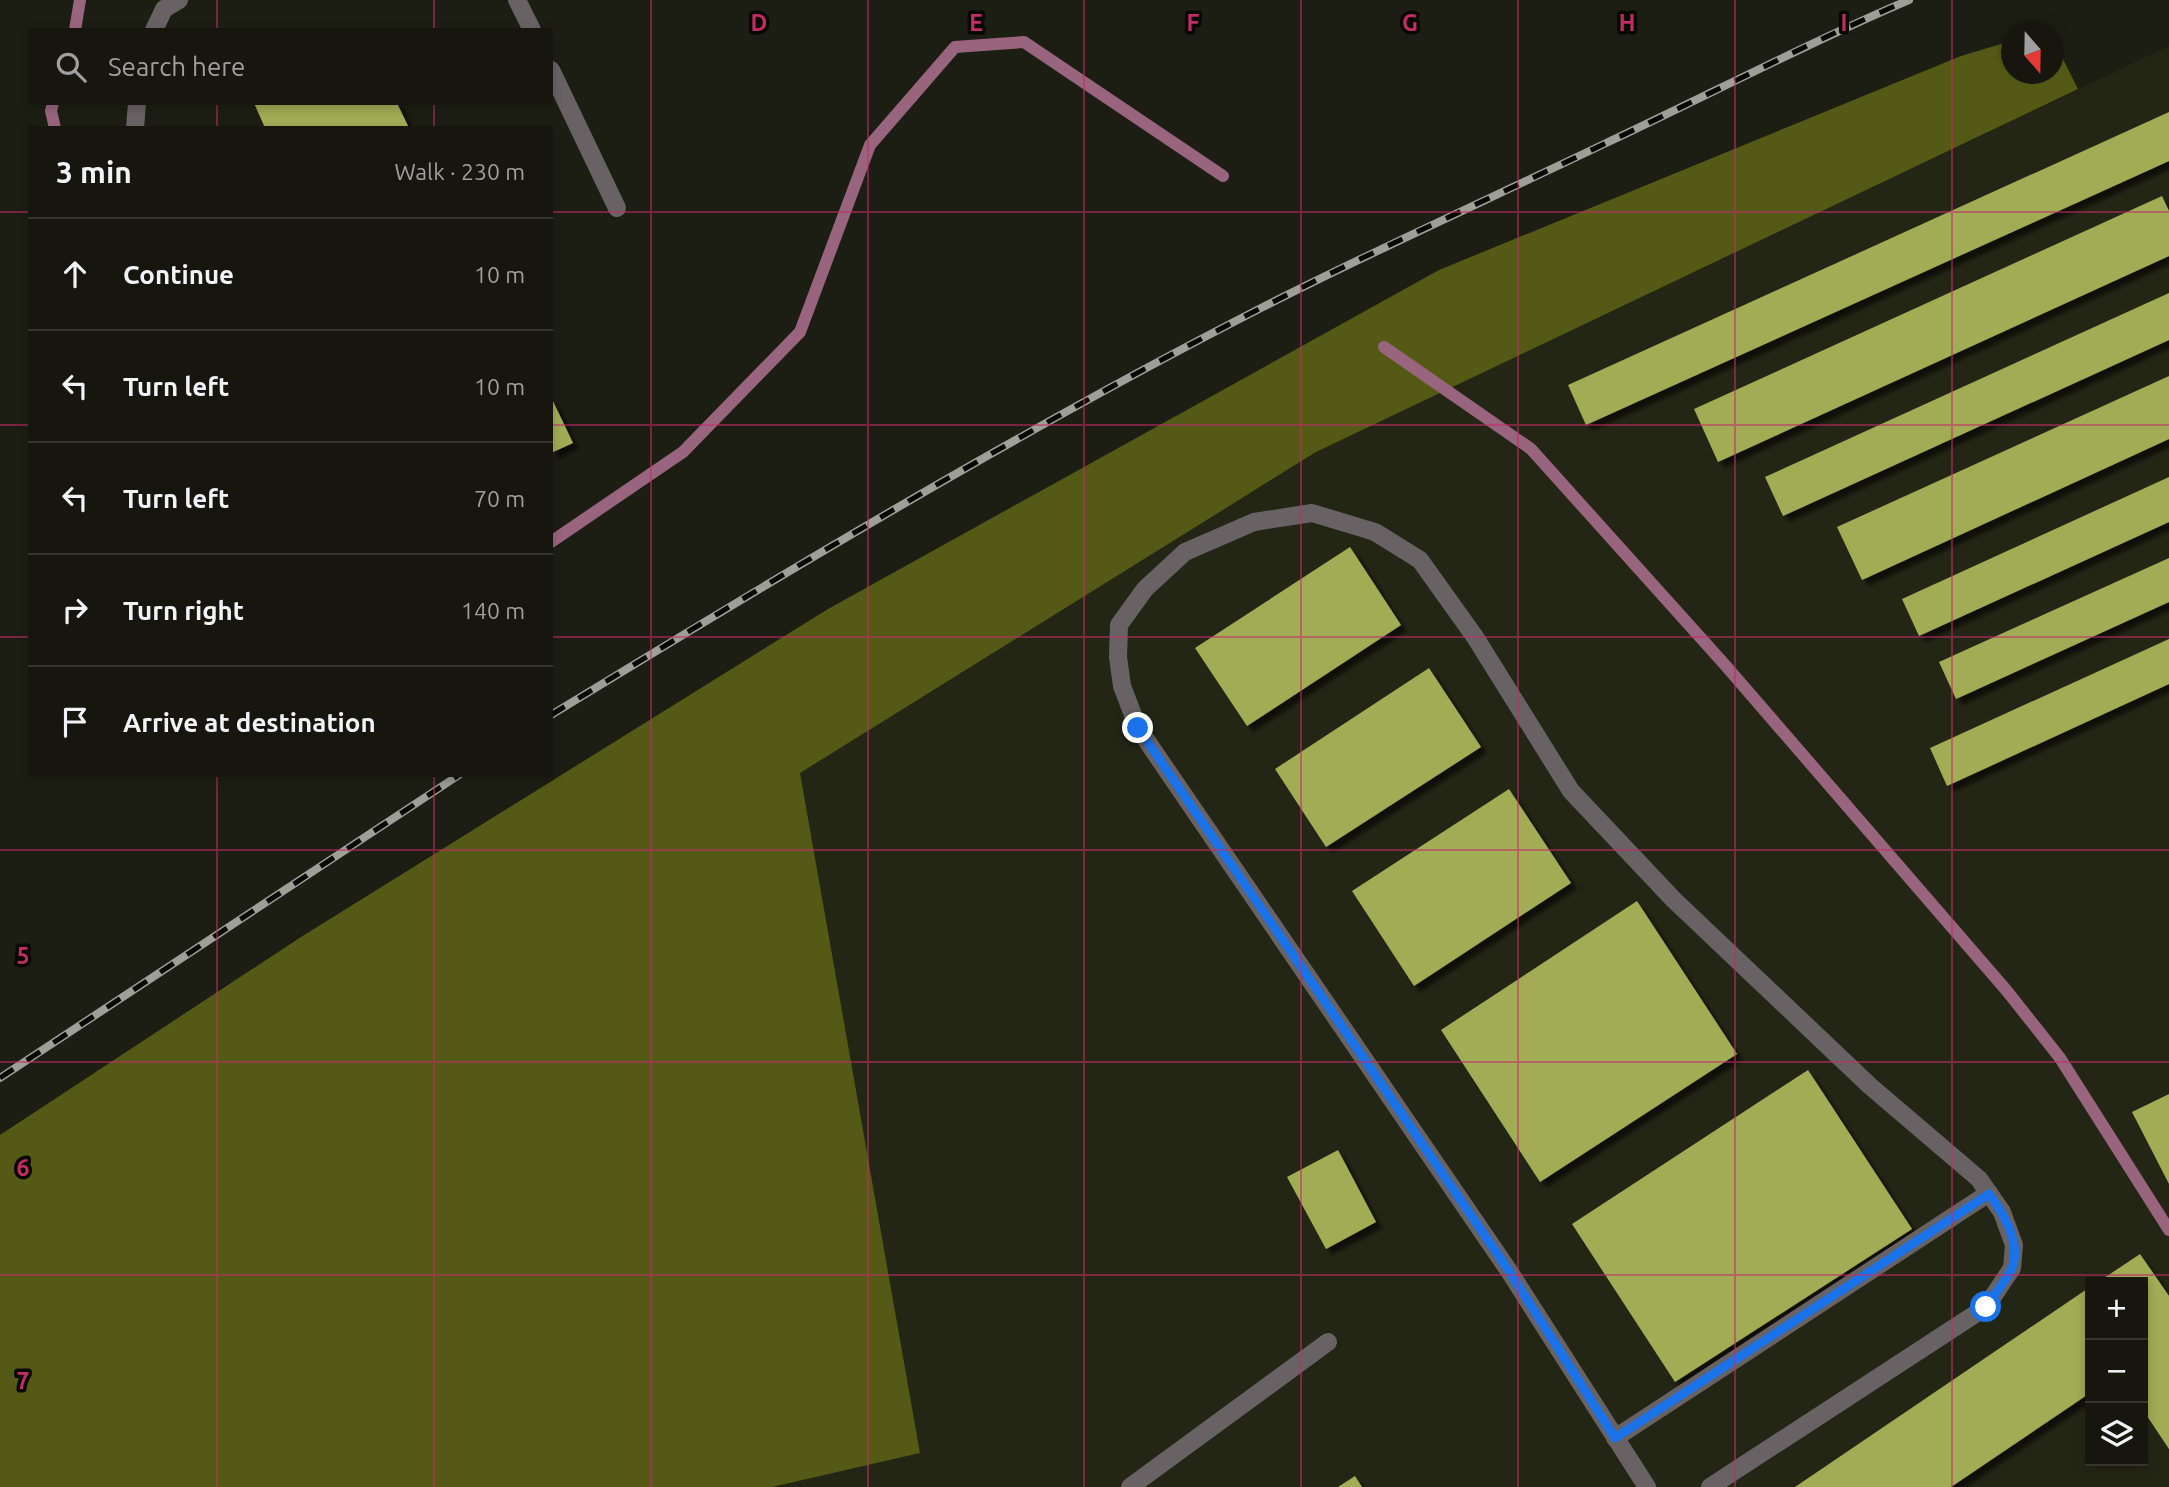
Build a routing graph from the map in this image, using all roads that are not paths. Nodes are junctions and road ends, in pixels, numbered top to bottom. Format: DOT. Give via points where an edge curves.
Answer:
graph roads {
  1 [pos="179,0"];
  2 [pos="517,0"];
  3 [pos="155,28"];
  4 [pos="531,28"];
  5 [pos="553,74"];
  6 [pos="136,105"];
  7 [pos="135,126"];
  8 [pos="617,208"];
  9 [pos="1989,1194"];
  10 [pos="1328,1342"];
  11 [pos="1615,1438"];
  12 [pos="1130,1487"];
  13 [pos="1647,1487"];
  14 [pos="1710,1487"];
  1 -- 3 [label="lane" via="164,9"];
  2 -- 4 [label="lane"];
  5 -- 8 [label="lane"];
  6 -- 7 [label="lane"];
  9 -- 11 [label="lane"];
  9 -- 11 [label="lane" via="1979,1179 1870,1086 1673,899 1571,791 1475,637 1420,560 1374,532 1312,513 1254,522 1185,552 1145,589 1119,625 1122,686 1138,728 1509,1271"];
  9 -- 14 [label="lane" via="2002,1212 2014,1245 2012,1268 1986,1307"];
  10 -- 12 [label="lane"];
  11 -- 13 [label="lane"];
}
